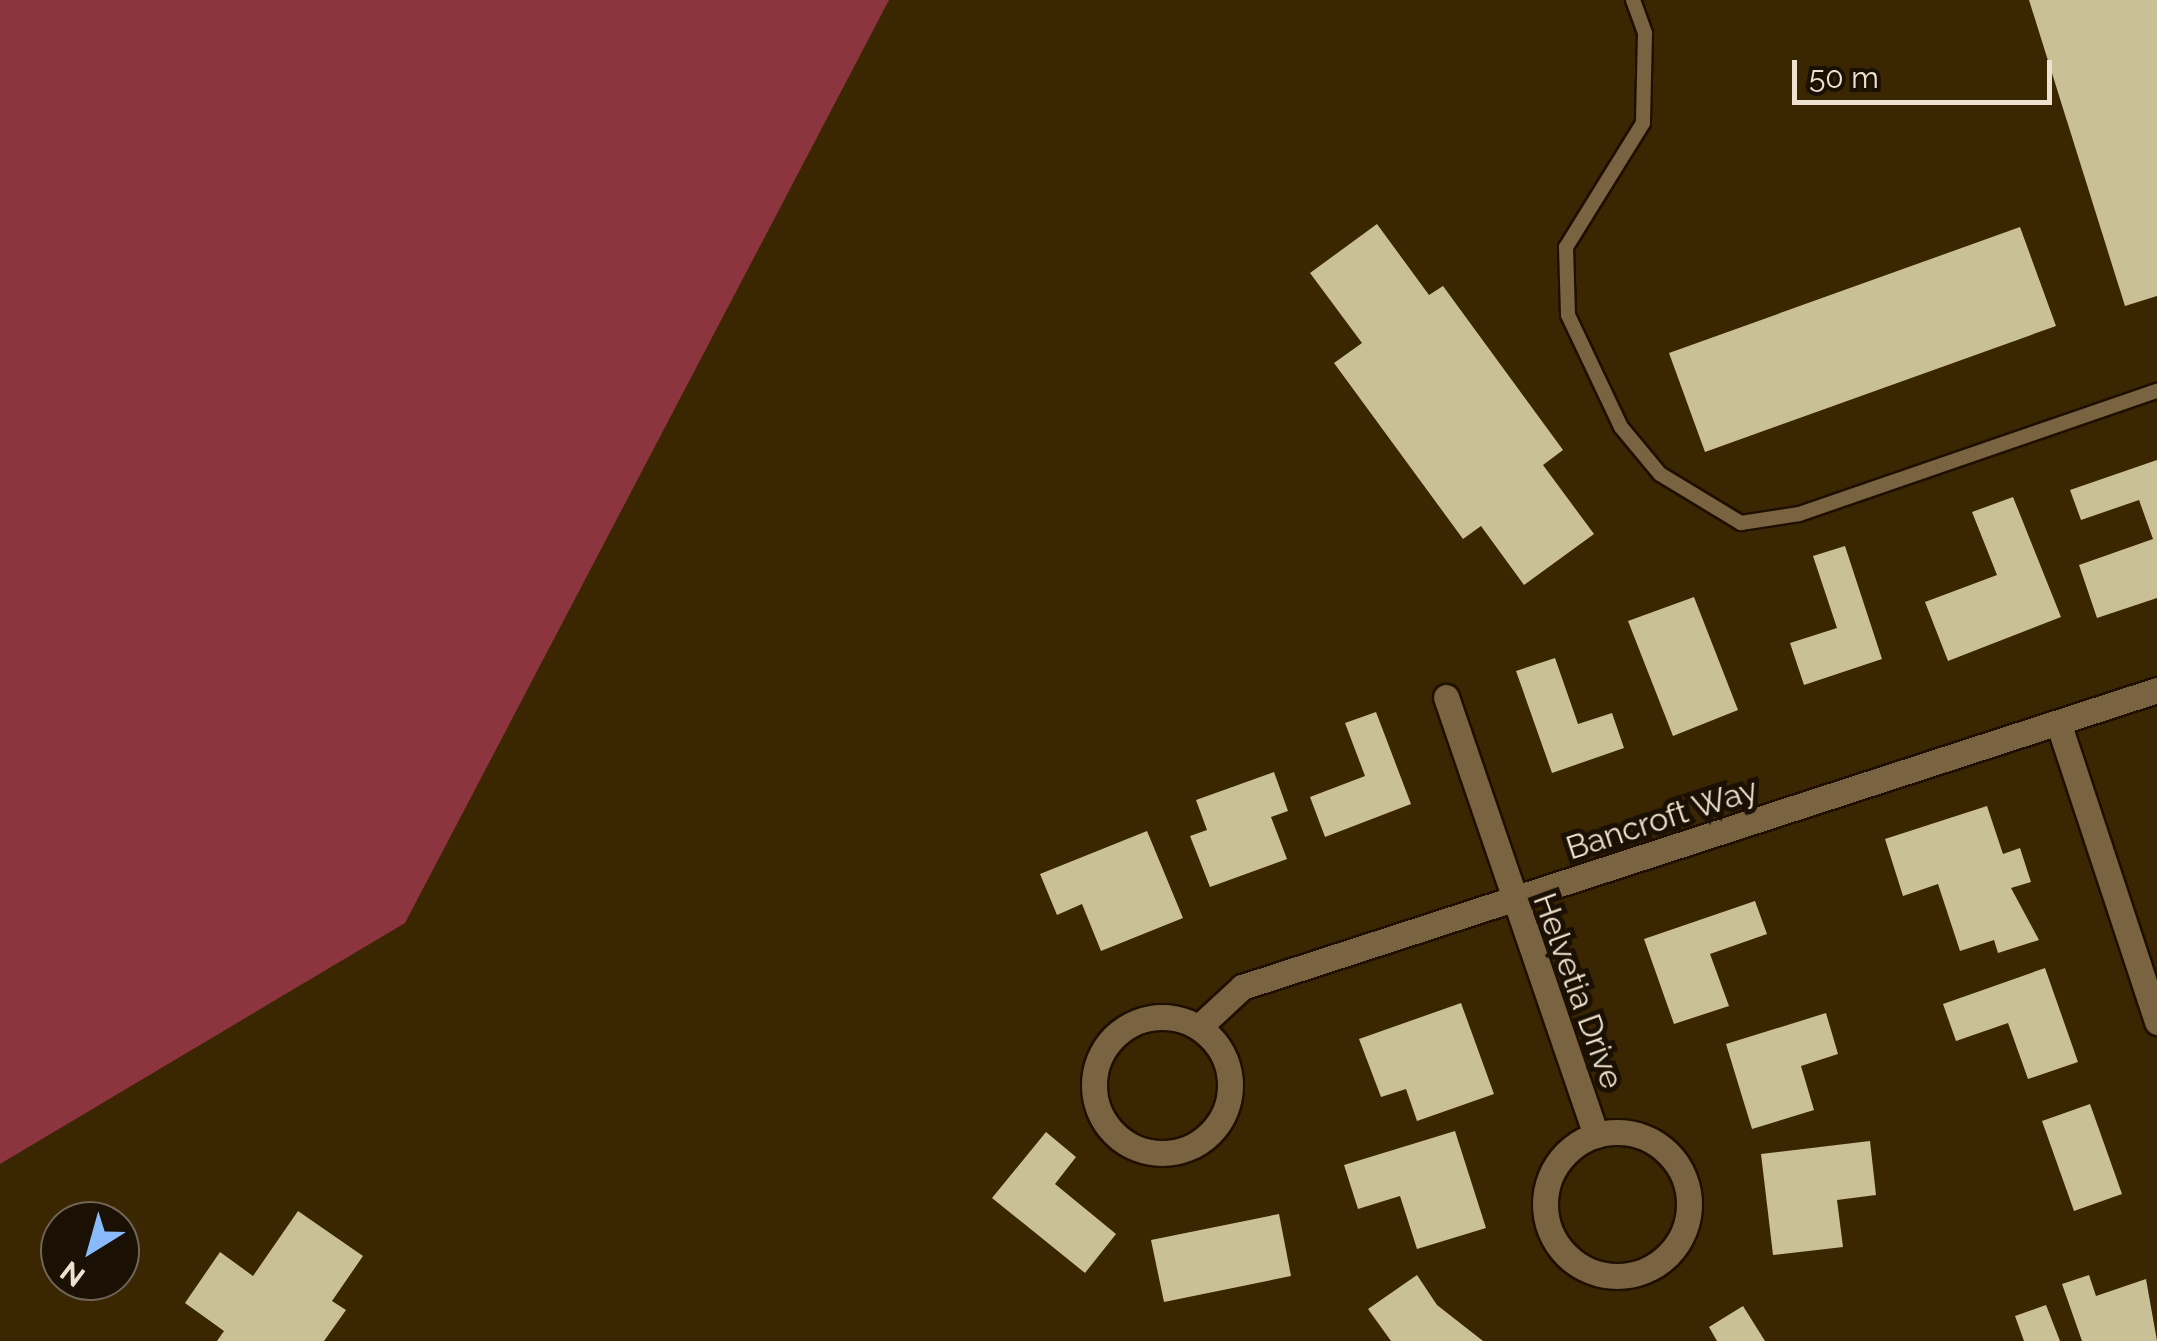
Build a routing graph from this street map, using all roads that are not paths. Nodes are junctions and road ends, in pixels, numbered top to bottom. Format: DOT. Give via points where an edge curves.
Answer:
graph roads {
  1 [pos="1633,0"];
  2 [pos="2157,391"];
  3 [pos="2157,690"];
  4 [pos="1446,697"];
  5 [pos="2060,725"];
  6 [pos="1511,902"];
  7 [pos="2157,1022"];
  8 [pos="1199,1028"];
  9 [pos="1596,1135"];
  1 -- 2 [label="lane" via="1645,33 1643,123 1566,247 1568,315 1621,427 1660,474 1742,522 1798,514"];
  3 -- 5 [label="street, Bancroft Way"];
  4 -- 6 [label="street, Helvetia Drive"];
  5 -- 6 [label="street, Bancroft Way"];
  5 -- 7 [label="street"];
  6 -- 8 [label="street, Bancroft Way" via="1242,987"];
  6 -- 9 [label="street, Helvetia Drive"];
  8 -- 8 [label="street" via="1147,1018 1104,1048 1095,1100 1125,1143 1177,1153 1220,1122 1229,1070"];
  9 -- 9 [label="street, Helvetia Drive" via="1553,1170 1548,1225 1583,1268 1638,1274 1681,1239 1686,1183 1651,1140"];
}
